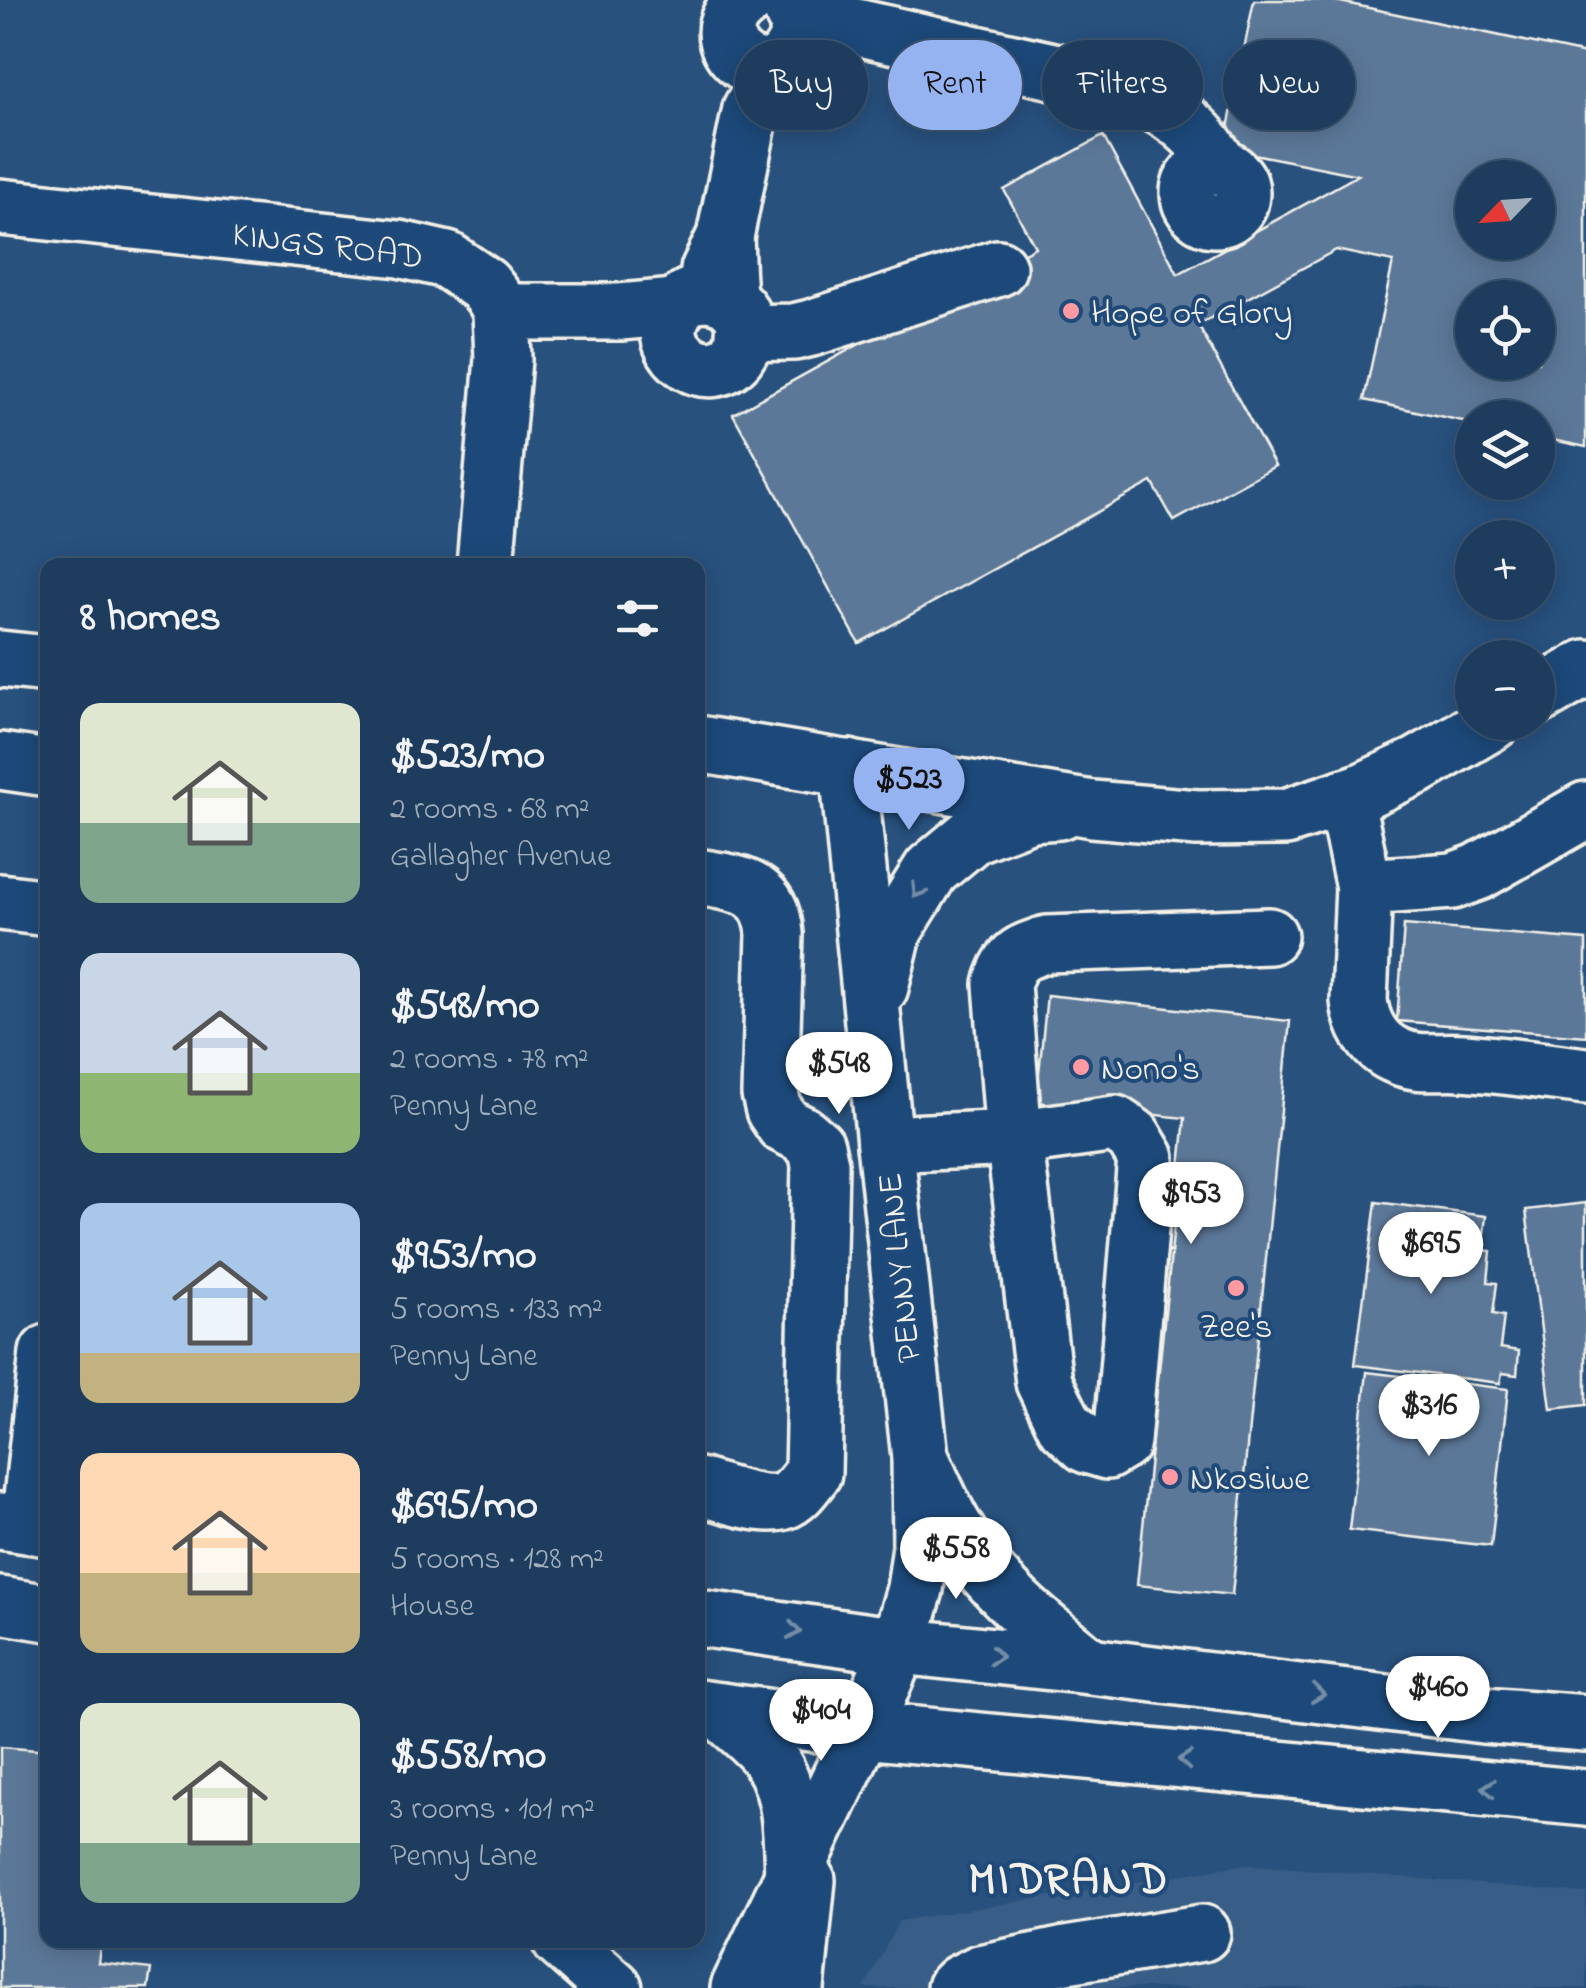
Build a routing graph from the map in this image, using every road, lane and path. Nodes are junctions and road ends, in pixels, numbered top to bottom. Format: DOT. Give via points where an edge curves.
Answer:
graph roads {
  1 [pos="758,36"];
  2 [pos="1210,170"];
  3 [pos="0,208"];
  4 [pos="998,268"];
  5 [pos="501,312"];
  6 [pos="705,316"];
  7 [pos="486,558"];
  8 [pos="0,659"];
  9 [pos="40,663"];
  10 [pos="1586,668"];
  11 [pos="1555,686"];
  12 [pos="1461,740"];
  13 [pos="705,745"];
  14 [pos="0,761"];
  15 [pos="40,767"];
  16 [pos="848,768"];
  17 [pos="1345,797"];
  18 [pos="1092,809"];
  19 [pos="1586,810"];
  20 [pos="705,877"];
  21 [pos="1364,887"];
  22 [pos="0,902"];
  23 [pos="40,907"];
  24 [pos="1269,936"];
  25 [pos="872,1020"];
  26 [pos="1586,1076"];
  27 [pos="1014,1138"];
  28 [pos="884,1144"];
  29 [pos="40,1413"];
  30 [pos="920,1458"];
  31 [pos="705,1488"];
  32 [pos="25,1525"];
  33 [pos="0,1605"];
  34 [pos="40,1612"];
  35 [pos="705,1619"];
  36 [pos="899,1646"];
  37 [pos="1090,1666"];
  38 [pos="709,1710"];
  39 [pos="1586,1723"];
  40 [pos="863,1730"];
  41 [pos="1586,1798"];
  42 [pos="802,1857"];
  43 [pos="1202,1933"];
  44 [pos="569,1948"];
  45 [pos="614,1988"];
  46 [pos="740,1988"];
  47 [pos="796,1988"];
  48 [pos="956,1988"];
  1 -- 2 [label="street" via="876,34 1093,80 1139,95 1176,117"];
  1 -- 6 [label="street"];
  3 -- 5 [label="street, KINGS ROAD" via="399,249 447,260 484,285"];
  4 -- 6 [label="street" via="794,332"];
  5 -- 6 [label="street"];
  5 -- 7 [label="street"];
  8 -- 9 [label="street"];
  10 -- 11 [label="street"];
  12 -- 17 [label="street"];
  13 -- 16 [label="street"];
  14 -- 15 [label="street"];
  16 -- 18 [label="street"];
  16 -- 25 [label="street, PENNY LANE"];
  17 -- 18 [label="street" via="1286,816 1196,818"];
  17 -- 21 [label="street"];
  18 -- 25 [label="street, one-way" via="1030,813 987,829 931,870 894,930"];
  19 -- 21 [label="street" via="1478,872"];
  20 -- 31 [label="street" via="742,884 774,913 770,1094 784,1125 816,1146 820,1164 813,1474 786,1501 765,1504"];
  21 -- 26 [label="street" via="1358,1000 1376,1042 1420,1063"];
  22 -- 23 [label="street"];
  24 -- 27 [label="street" via="1047,944 1022,952 1002,984"];
  25 -- 28 [label="street, PENNY LANE"];
  27 -- 27 [label="street" via="1115,1124 1133,1136 1146,1158 1122,1442 1106,1450 1086,1445 1065,1424 1044,1382"];
  27 -- 28 [label="street"];
  28 -- 30 [label="street, PENNY LANE"];
  29 -- 32 [label="street"];
  30 -- 36 [label="street, PENNY LANE" via="921,1547"];
  30 -- 37 [label="street" via="955,1529 995,1582"];
  33 -- 34 [label="street"];
  35 -- 36 [label="street, one-way"];
  36 -- 37 [label="street, one-way"];
  36 -- 40 [label="street, PENNY LANE"];
  37 -- 39 [label="street, one-way"];
  38 -- 40 [label="street"];
  38 -- 42 [label="street" via="764,1751 782,1780"];
  41 -- 40 [label="street, one-way"];
  40 -- 42 [label="street, PENNY LANE"];
  42 -- 46 [label="street, PENNY LANE"];
  42 -- 47 [label="street"];
  43 -- 48 [label="street" via="980,1972"];
  44 -- 45 [label="street"];
}
